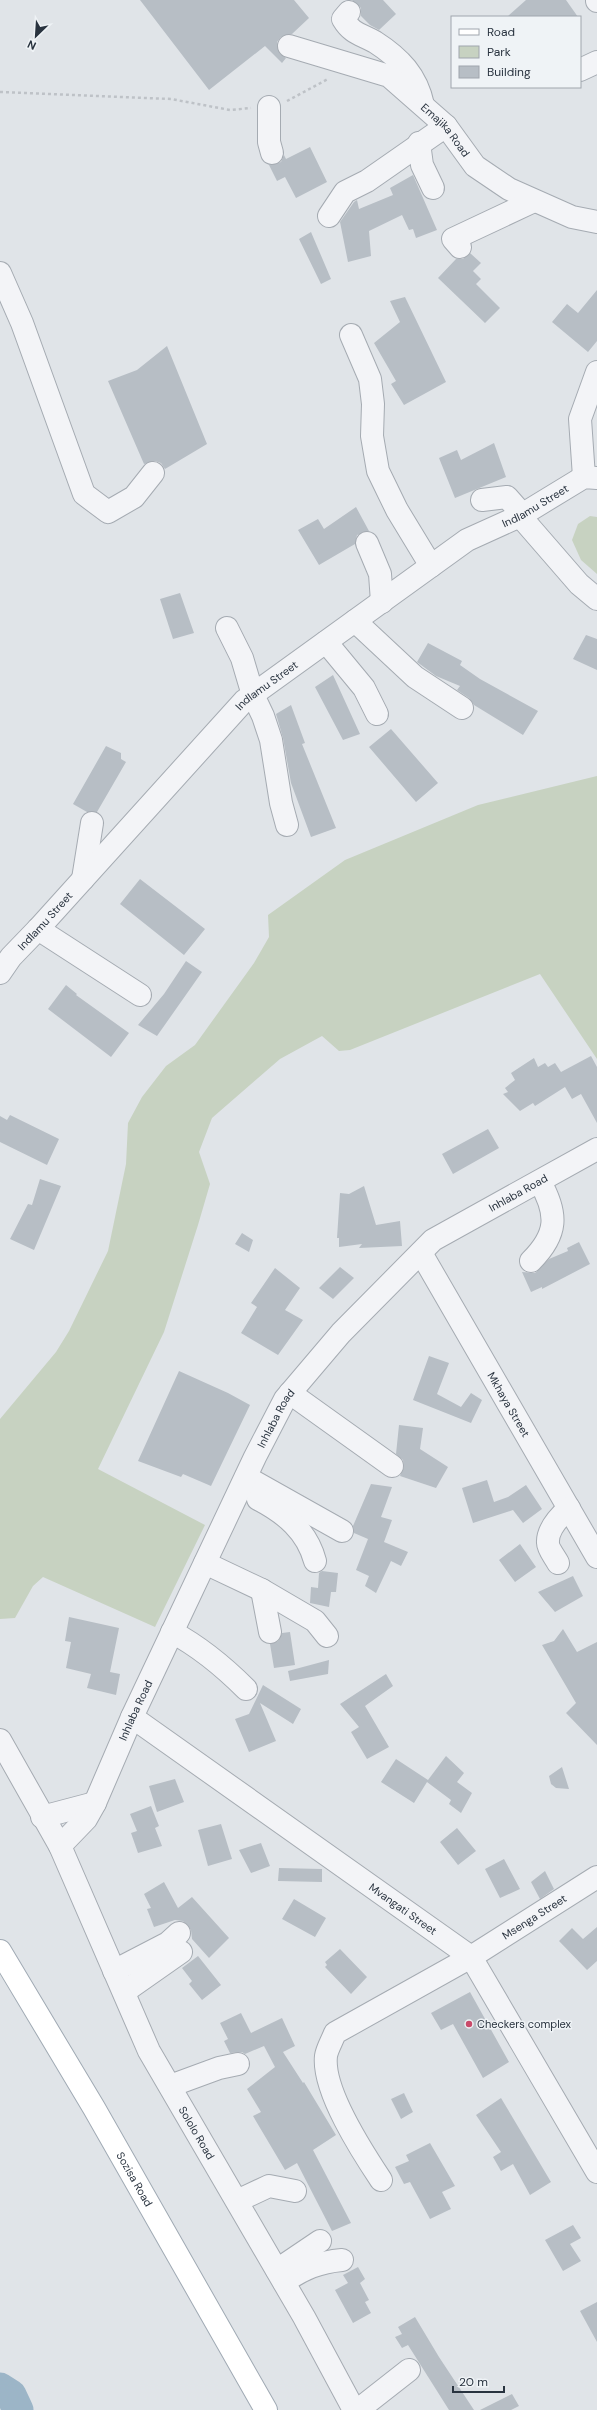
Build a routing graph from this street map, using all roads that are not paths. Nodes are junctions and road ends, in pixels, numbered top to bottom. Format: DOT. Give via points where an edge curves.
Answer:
graph roads {
  1 [pos="350,12"];
  2 [pos="289,46"];
  3 [pos="597,62"];
  4 [pos="581,70"];
  5 [pos="423,106"];
  6 [pos="269,107"];
  7 [pos="446,126"];
  8 [pos="419,143"];
  9 [pos="272,152"];
  10 [pos="432,188"];
  11 [pos="534,200"];
  12 [pos="329,216"];
  13 [pos="597,222"];
  14 [pos="460,247"];
  15 [pos="0,273"];
  16 [pos="351,335"];
  17 [pos="597,372"];
  18 [pos="153,473"];
  19 [pos="591,478"];
  20 [pos="482,500"];
  21 [pos="521,515"];
  22 [pos="366,543"];
  23 [pos="431,566"];
  24 [pos="597,599"];
  25 [pos="382,602"];
  26 [pos="355,621"];
  27 [pos="227,628"];
  28 [pos="326,642"];
  29 [pos="253,695"];
  30 [pos="462,708"];
  31 [pos="377,714"];
  32 [pos="92,823"];
  33 [pos="287,825"];
  34 [pos="83,879"];
  35 [pos="38,929"];
  36 [pos="0,972"];
  37 [pos="140,995"];
  38 [pos="597,1149"];
  39 [pos="540,1182"];
  40 [pos="421,1253"];
  41 [pos="532,1261"];
  42 [pos="290,1393"];
  43 [pos="392,1466"];
  44 [pos="242,1485"];
  45 [pos="568,1508"];
  46 [pos="342,1531"];
  47 [pos="594,1542"];
  48 [pos="315,1561"];
  49 [pos="205,1563"];
  50 [pos="558,1563"];
  51 [pos="262,1590"];
  52 [pos="172,1632"];
  53 [pos="270,1632"];
  54 [pos="327,1636"];
  55 [pos="246,1689"];
  56 [pos="132,1717"];
  57 [pos="0,1740"];
  58 [pos="95,1803"];
  59 [pos="42,1818"];
  60 [pos="60,1846"];
  61 [pos="597,1877"];
  62 [pos="0,1951"];
  63 [pos="471,1957"];
  64 [pos="114,1971"];
  65 [pos="124,1992"];
  66 [pos="238,2064"];
  67 [pos="170,2086"];
  68 [pos="597,2172"];
  69 [pos="381,2180"];
  70 [pos="295,2191"];
  71 [pos="237,2201"];
  72 [pos="320,2241"];
  73 [pos="342,2260"];
  74 [pos="281,2276"];
  75 [pos="409,2370"];
  76 [pos="266,2410"];
  77 [pos="354,2410"];
  78 [pos="358,2410"];
  1 -- 5 [label="street" via="343,19 349,30 375,42 409,69 420,88"];
  2 -- 5 [label="street, Emajika Road" via="389,76"];
  3 -- 4 [label="street"];
  5 -- 7 [label="street, Emajika Road"];
  6 -- 9 [label="street" via="268,142"];
  7 -- 8 [label="street"];
  7 -- 11 [label="street, Emajika Road" via="475,166 509,189"];
  8 -- 10 [label="street" via="422,165"];
  8 -- 12 [label="street" via="367,180 345,192"];
  11 -- 13 [label="street, Emajika Road" via="572,217"];
  11 -- 14 [label="street" via="454,239"];
  15 -- 18 [label="street" via="22,323 84,494 108,512 134,497"];
  16 -- 23 [label="street" via="370,379 373,404 372,436 378,471 397,510"];
  17 -- 19 [label="street" via="580,419"];
  19 -- 21 [label="street, Indlamu Street"];
  20 -- 21 [label="street" via="507,497"];
  21 -- 23 [label="street, Indlamu Street" via="467,540"];
  21 -- 24 [label="street" via="579,584"];
  22 -- 25 [label="street" via="380,574"];
  23 -- 25 [label="street, Indlamu Street"];
  25 -- 26 [label="street, Indlamu Street"];
  26 -- 28 [label="street, Indlamu Street"];
  26 -- 30 [label="street" via="415,677"];
  27 -- 29 [label="street" via="242,658"];
  28 -- 29 [label="street, Indlamu Street"];
  28 -- 31 [label="street" via="364,688"];
  29 -- 33 [label="street" via="271,740"];
  29 -- 34 [label="street, Indlamu Street" via="244,701"];
  32 -- 34 [label="street"];
  34 -- 35 [label="street, Indlamu Street"];
  35 -- 36 [label="street, Indlamu Street" via="10,957"];
  35 -- 37 [label="street"];
  38 -- 39 [label="street, Inhlaba Road"];
  39 -- 40 [label="street, Inhlaba Road" via="433,1240"];
  39 -- 41 [label="street" via="554,1213 552,1229 544,1249"];
  40 -- 42 [label="street, Inhlaba Road" via="342,1333"];
  40 -- 45 [label="street, Mkhaya Street"];
  42 -- 43 [label="street"];
  42 -- 44 [label="street, Inhlaba Road"];
  44 -- 46 [label="street"];
  44 -- 48 [label="street" via="255,1497 274,1507 294,1523 310,1544"];
  44 -- 49 [label="street, Inhlaba Road"];
  45 -- 47 [label="street, Mkhaya Street"];
  45 -- 50 [label="street" via="558,1518 548,1537 548,1544"];
  49 -- 51 [label="street"];
  49 -- 52 [label="street, Inhlaba Road"];
  51 -- 53 [label="street"];
  51 -- 54 [label="street" via="315,1621"];
  52 -- 55 [label="street" via="220,1663"];
  52 -- 56 [label="street, Inhlaba Road"];
  56 -- 58 [label="street, Inhlaba Road"];
  56 -- 63 [label="street, Mvangati Street"];
  57 -- 59 [label="street, Sololo Road"];
  58 -- 59 [label="street"];
  58 -- 60 [label="street, Inhlaba Road" via="86,1819"];
  59 -- 60 [label="street, Sololo Road"];
  60 -- 64 [label="street, Sololo Road"];
  61 -- 63 [label="street, Msenga Street"];
  62 -- 76 [label="main road, Sozisa Road" via="94,2108"];
  63 -- 68 [label="street, Mvangati Street"];
  63 -- 69 [label="street, Msenga Street" via="335,2033 330,2044 326,2057 327,2071 340,2110 357,2144"];
  64 -- 65 [label="street, Sololo Road"];
  64 -- 65 [label="street" via="168,1943 180,1943"];
  65 -- 67 [label="street, Sololo Road" via="149,2051"];
  66 -- 67 [label="street" via="218,2068"];
  67 -- 71 [label="street, Sololo Road"];
  70 -- 71 [label="street" via="269,2186"];
  71 -- 74 [label="street, Sololo Road"];
  72 -- 74 [label="street"];
  73 -- 74 [label="street" via="325,2261"];
  74 -- 77 [label="street, Sololo Road"];
  75 -- 78 [label="street"];
}
